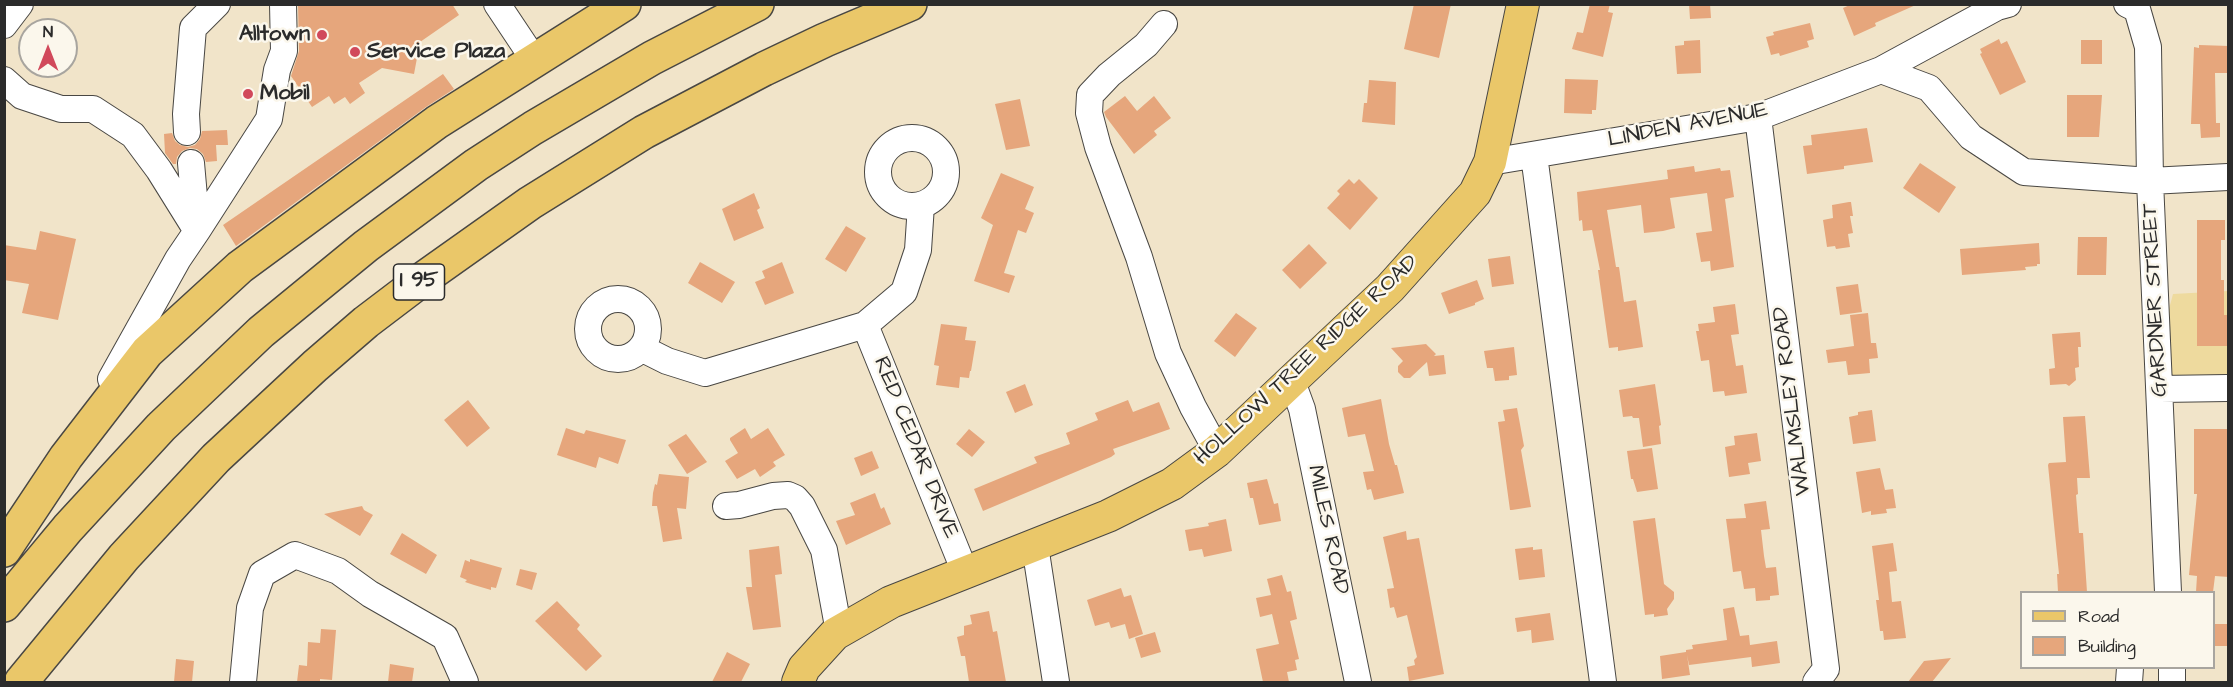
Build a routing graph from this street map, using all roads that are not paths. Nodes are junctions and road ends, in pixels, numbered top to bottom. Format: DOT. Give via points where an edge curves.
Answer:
graph roads {
  1 [pos="20,4"];
  2 [pos="217,4"];
  3 [pos="283,4"];
  4 [pos="497,4"];
  5 [pos="624,4"];
  6 [pos="758,4"];
  7 [pos="910,4"];
  8 [pos="1523,4"];
  9 [pos="2008,4"];
  10 [pos="2132,7"];
  11 [pos="1164,24"];
  12 [pos="4,26"];
  13 [pos="535,61"];
  14 [pos="1881,70"];
  15 [pos="4,80"];
  16 [pos="1758,117"];
  17 [pos="188,132"];
  18 [pos="1534,155"];
  19 [pos="1490,162"];
  20 [pos="190,163"];
  21 [pos="2229,177"];
  22 [pos="2150,181"];
  23 [pos="921,205"];
  24 [pos="197,231"];
  25 [pos="864,325"];
  26 [pos="642,348"];
  27 [pos="1291,379"];
  28 [pos="2229,388"];
  29 [pos="2160,389"];
  30 [pos="1217,451"];
  31 [pos="66,457"];
  32 [pos="726,506"];
  33 [pos="1035,546"];
  34 [pos="4,550"];
  35 [pos="965,572"];
  36 [pos="2168,591"];
  37 [pos="4,605"];
  38 [pos="839,632"];
  39 [pos="21,682"];
  40 [pos="243,682"];
  41 [pos="465,682"];
  42 [pos="798,682"];
  43 [pos="1056,682"];
  44 [pos="1358,682"];
  45 [pos="1603,682"];
  46 [pos="1816,682"];
  1 -- 12 [label="street"];
  2 -- 17 [label="street" via="193,28"];
  3 -- 24 [label="street" via="284,51 269,119"];
  4 -- 13 [label="street"];
  5 -- 13 [label="highway"];
  6 -- 37 [label="highway, I 95" via="652,58 533,128 357,253 261,332 161,427"];
  7 -- 39 [label="highway, I 95" via="764,69 644,132 530,203 366,322 216,458 124,557"];
  8 -- 19 [label="main road, HOLLOW TREE RIDGE ROAD"];
  9 -- 14 [label="street, LINDEN AVENUE"];
  10 -- 22 [label="street, GARDNER STREET" via="2148,47"];
  11 -- 30 [label="street" via="1090,95 1089,113 1168,353"];
  13 -- 31 [label="highway" via="437,122 240,267 147,352"];
  14 -- 16 [label="street, LINDEN AVENUE"];
  14 -- 22 [label="street" via="1929,88 1971,137 2024,172"];
  15 -- 24 [label="street" via="22,96 61,110 93,109 133,135"];
  16 -- 18 [label="street, LINDEN AVENUE"];
  16 -- 46 [label="street, WALMSLEY ROAD" via="1826,669"];
  18 -- 19 [label="street, LINDEN AVENUE"];
  18 -- 45 [label="street"];
  19 -- 27 [label="main road, HOLLOW TREE RIDGE ROAD" via="1475,193 1448,226 1390,288"];
  20 -- 24 [label="street"];
  21 -- 22 [label="street"];
  22 -- 29 [label="street, GARDNER STREET"];
  23 -- 25 [label="street" via="918,250 904,292"];
  24 -- 31 [label="street"];
  25 -- 26 [label="street" via="705,373"];
  25 -- 35 [label="street, RED CEDAR DRIVE"];
  27 -- 30 [label="main road, HOLLOW TREE RIDGE ROAD"];
  27 -- 44 [label="street, MILES ROAD" via="1302,409"];
  28 -- 29 [label="street"];
  29 -- 36 [label="street, GARDNER STREET"];
  30 -- 33 [label="main road, HOLLOW TREE RIDGE ROAD" via="1172,484"];
  31 -- 34 [label="highway"];
  32 -- 38 [label="street" via="780,495 795,498 824,550"];
  33 -- 35 [label="main road, HOLLOW TREE RIDGE ROAD"];
  33 -- 43 [label="street"];
  35 -- 38 [label="main road, HOLLOW TREE RIDGE ROAD" via="891,602"];
  38 -- 42 [label="main road, HOLLOW TREE RIDGE ROAD" via="804,668"];
  40 -- 41 [label="street" via="250,608 262,574 295,555 338,571 445,637"];
}
